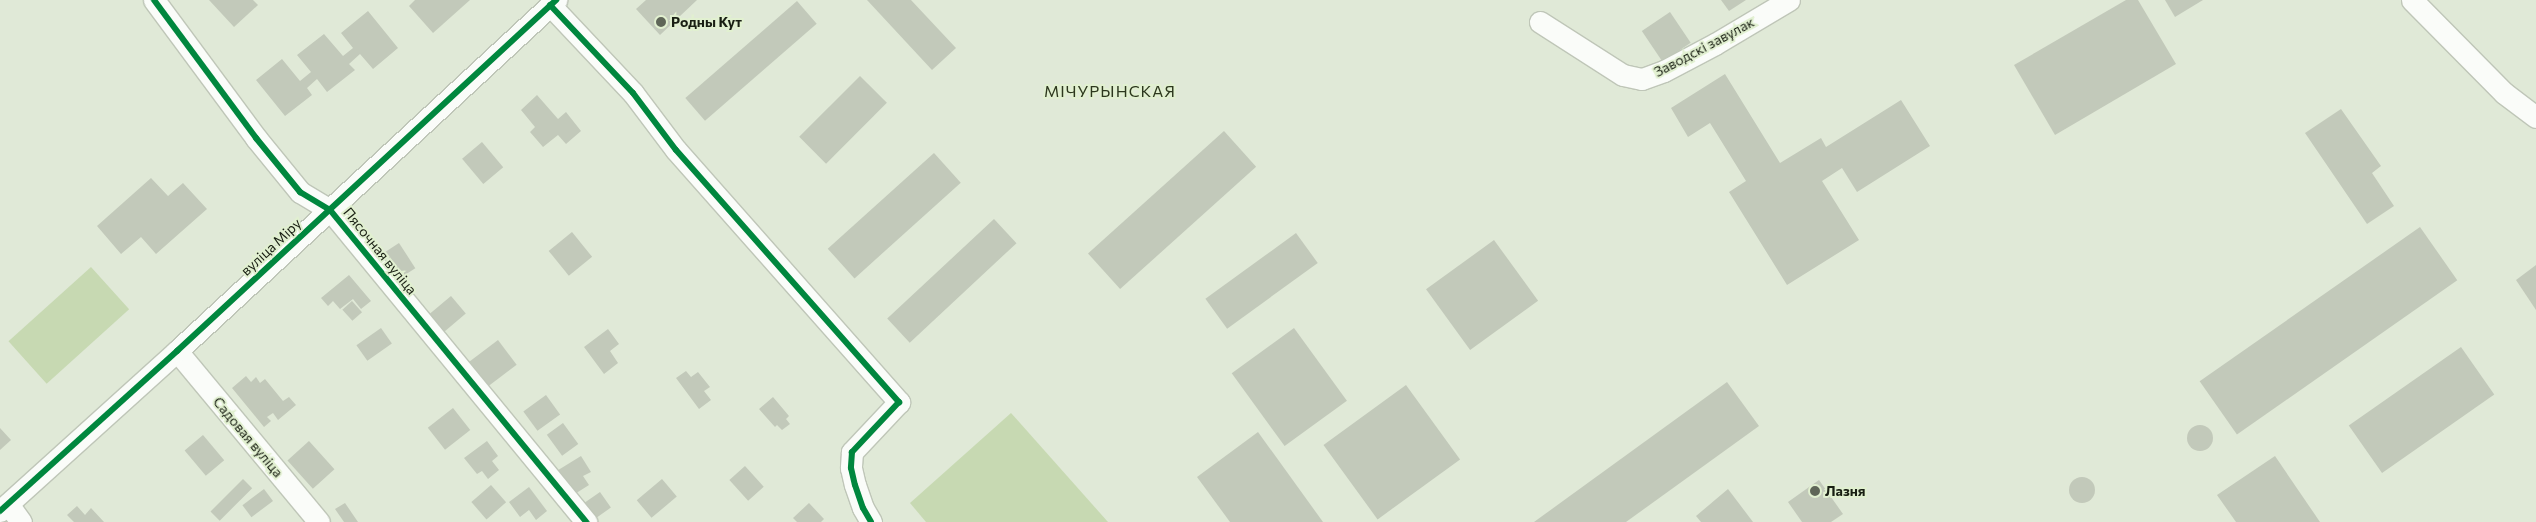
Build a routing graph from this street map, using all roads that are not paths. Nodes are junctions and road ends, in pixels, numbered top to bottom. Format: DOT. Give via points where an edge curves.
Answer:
graph roads {
  1 [pos="154,0"];
  2 [pos="1789,0"];
  3 [pos="2412,0"];
  4 [pos="553,3"];
  5 [pos="1540,22"];
  6 [pos="2536,116"];
  7 [pos="330,210"];
  8 [pos="177,351"];
  9 [pos="4,507"];
  10 [pos="22,522"];
  11 [pos="319,522"];
  12 [pos="586,522"];
  13 [pos="871,522"];
  1 -- 7 [label="street, Пясочная вуліца" via="300,192"];
  2 -- 5 [label="street, Заводскі завулак" via="1707,49 1642,79 1622,75"];
  3 -- 6 [label="street" via="2504,93"];
  4 -- 7 [label="street, вуліца Міру"];
  4 -- 13 [label="street" via="633,93 676,150 899,402 852,452 855,485"];
  7 -- 8 [label="street, вуліца Міру"];
  7 -- 12 [label="street, Пясочная вуліца"];
  8 -- 9 [label="street, вуліца Міру"];
  8 -- 11 [label="street, Садовая вуліца"];
  9 -- 10 [label="street"];
}
